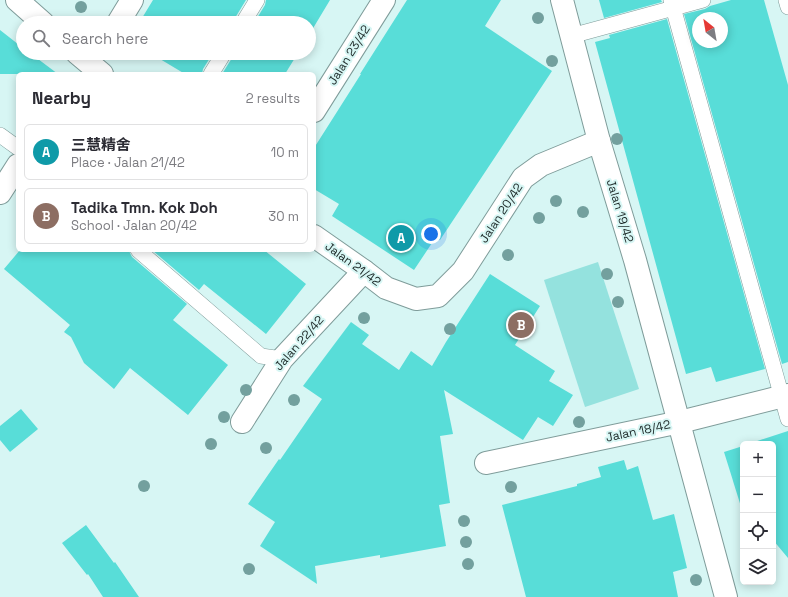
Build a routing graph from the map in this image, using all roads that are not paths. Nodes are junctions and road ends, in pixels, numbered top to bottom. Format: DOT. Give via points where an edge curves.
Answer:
graph roads {
  1 [pos="17,0"];
  2 [pos="132,0"];
  3 [pos="257,0"];
  4 [pos="384,0"];
  5 [pos="562,0"];
  6 [pos="702,0"];
  7 [pos="786,0"];
  8 [pos="672,4"];
  9 [pos="788,6"];
  10 [pos="35,16"];
  11 [pos="122,16"];
  12 [pos="247,16"];
  13 [pos="571,36"];
  14 [pos="220,60"];
  15 [pos="212,72"];
  16 [pos="316,108"];
  17 [pos="0,134"];
  18 [pos="599,141"];
  19 [pos="16,146"];
  20 [pos="16,168"];
  21 [pos="0,193"];
  22 [pos="316,237"];
  23 [pos="140,252"];
  24 [pos="364,271"];
  25 [pos="416,299"];
  26 [pos="282,359"];
  27 [pos="785,396"];
  28 [pos="788,418"];
  29 [pos="242,422"];
  30 [pos="680,422"];
  31 [pos="486,463"];
  32 [pos="726,597"];
  1 -- 10 [label="street"];
  2 -- 11 [label="street"];
  3 -- 12 [label="lane"];
  4 -- 16 [label="street, Jalan 23/42"];
  5 -- 13 [label="street, Jalan 19/42"];
  6 -- 8 [label="lane"];
  7 -- 9 [label="lane"];
  8 -- 13 [label="lane"];
  8 -- 27 [label="lane"];
  13 -- 18 [label="street, Jalan 19/42"];
  14 -- 15 [label="lane"];
  17 -- 19 [label="lane"];
  18 -- 25 [label="street, Jalan 20/42" via="541,165 523,178 463,271 438,296"];
  18 -- 30 [label="street, Jalan 19/42"];
  20 -- 21 [label="street"];
  22 -- 24 [label="street, Jalan 21/42"];
  23 -- 26 [label="lane" via="261,356"];
  24 -- 25 [label="street, Jalan 21/42" via="386,288"];
  24 -- 26 [label="street, Jalan 22/42"];
  26 -- 29 [label="street, Jalan 22/42"];
  27 -- 28 [label="lane"];
  27 -- 30 [label="street, Jalan 18/42"];
  30 -- 31 [label="street, Jalan 18/42"];
  30 -- 32 [label="street, Jalan 19/42"];
}
